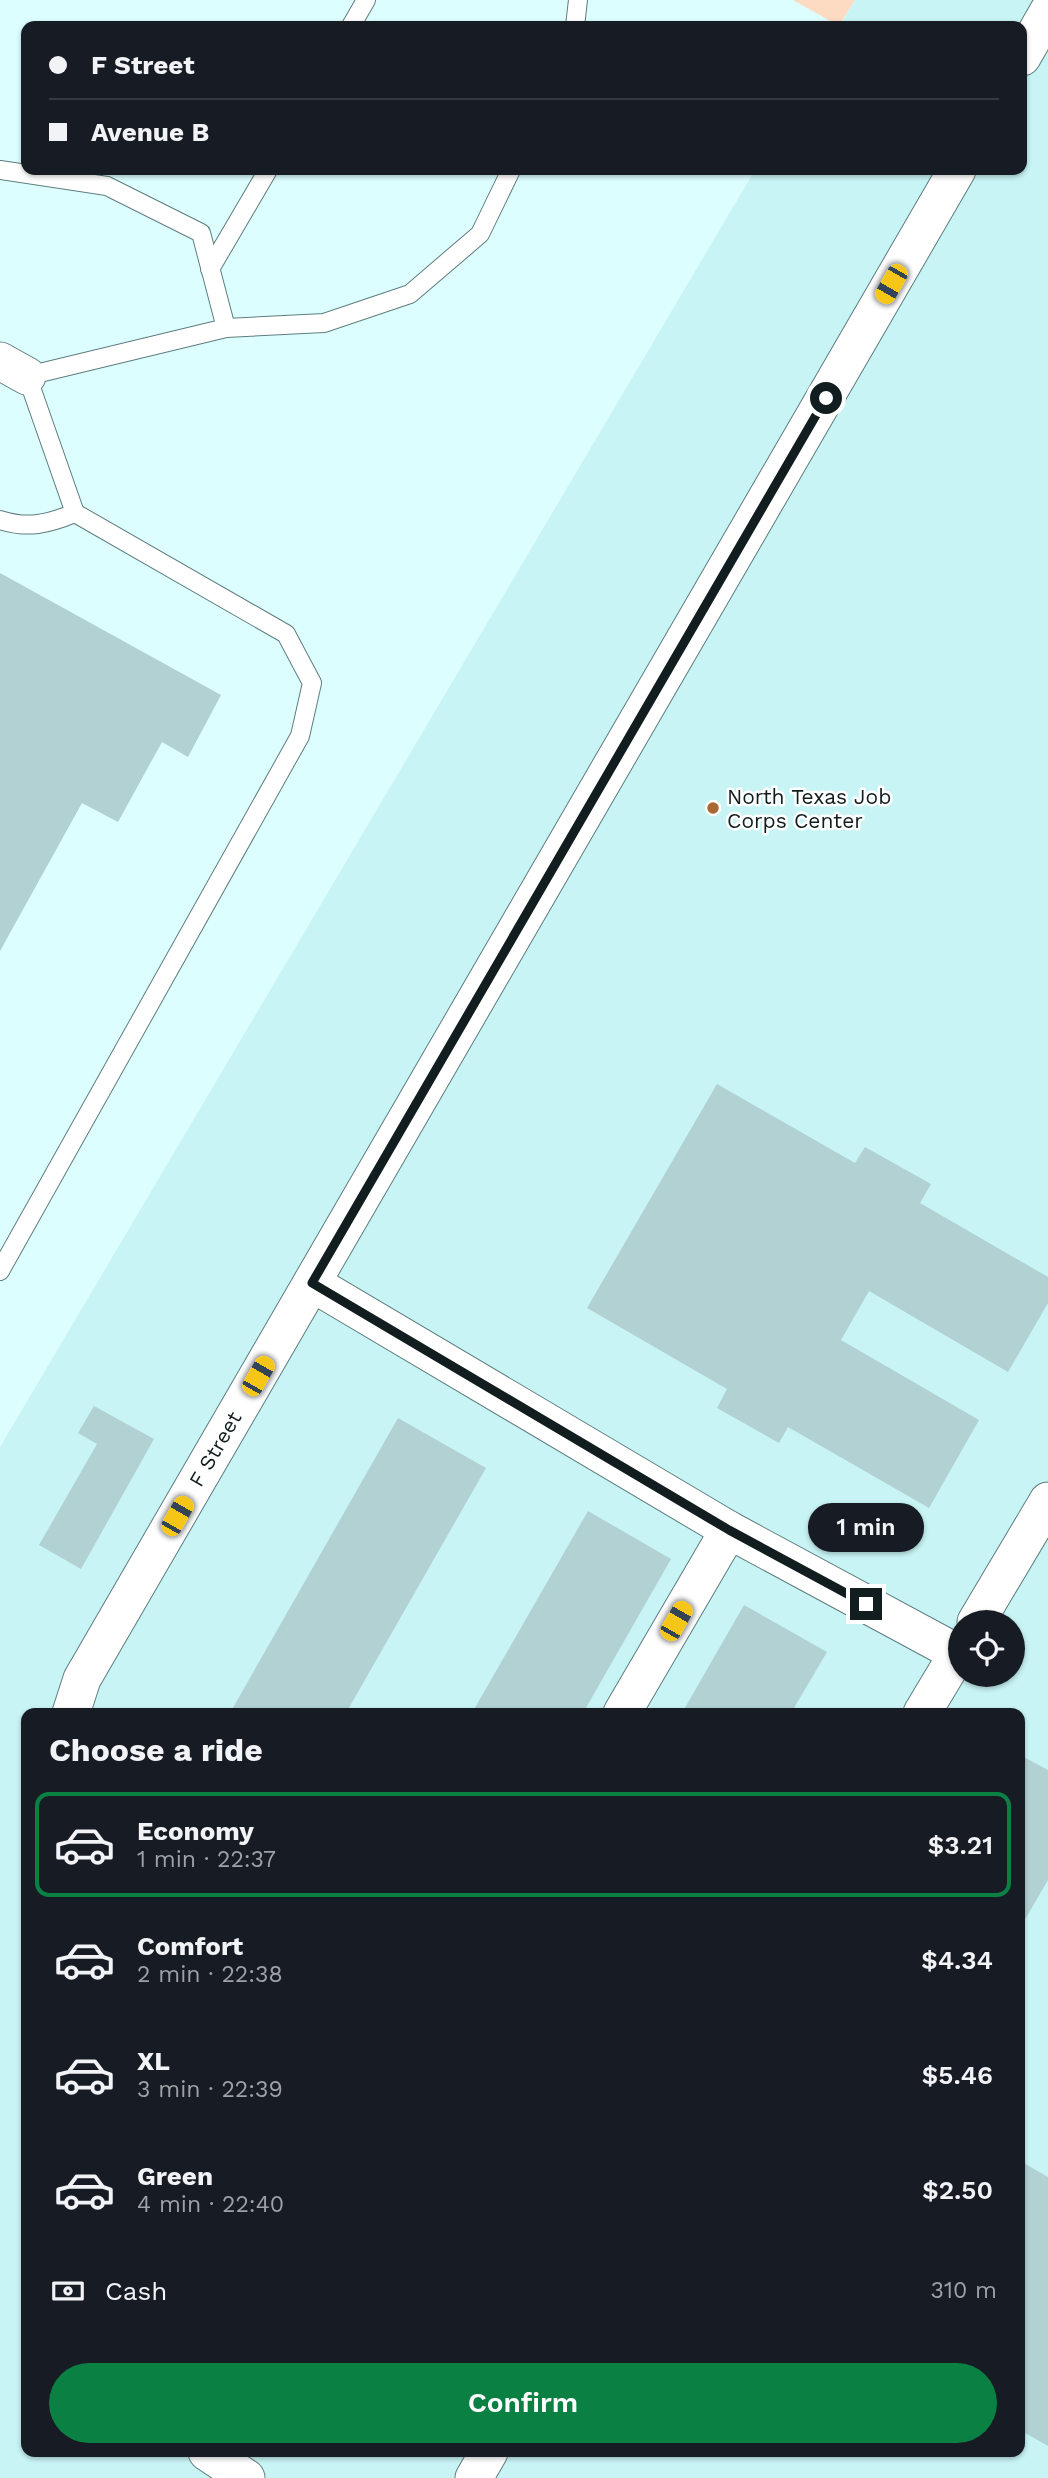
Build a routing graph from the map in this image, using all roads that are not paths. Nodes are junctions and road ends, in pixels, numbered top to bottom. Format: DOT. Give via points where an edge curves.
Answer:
graph roads {
  1 [pos="366,0"];
  2 [pos="578,0"];
  3 [pos="1048,12"];
  4 [pos="354,21"];
  5 [pos="576,21"];
  6 [pos="1027,48"];
  7 [pos="0,170"];
  8 [pos="21,173"];
  9 [pos="33,175"];
  10 [pos="265,175"];
  11 [pos="509,175"];
  12 [pos="954,175"];
  13 [pos="210,269"];
  14 [pos="226,328"];
  15 [pos="14,368"];
  16 [pos="75,513"];
  17 [pos="0,520"];
  18 [pos="0,1271"];
  19 [pos="312,1283"];
  20 [pos="1048,1501"];
  21 [pos="729,1530"];
  22 [pos="983,1610"];
  23 [pos="948,1645"];
  24 [pos="948,1669"];
  25 [pos="73,1708"];
  26 [pos="625,1708"];
  27 [pos="925,1708"];
  28 [pos="214,2457"];
  29 [pos="486,2457"];
  30 [pos="246,2478"];
  31 [pos="474,2478"];
  1 -- 4 [label="lane"];
  2 -- 5 [label="lane"];
  3 -- 6 [label="street"];
  7 -- 8 [label="lane"];
  9 -- 13 [label="lane" via="107,186 201,233"];
  10 -- 13 [label="lane"];
  11 -- 14 [label="lane" via="480,234 410,294 324,323"];
  12 -- 19 [label="street, F Street"];
  13 -- 14 [label="lane"];
  14 -- 15 [label="lane"];
  15 -- 16 [label="lane"];
  16 -- 17 [label="lane" via="26,527"];
  16 -- 18 [label="lane" via="286,634 312,683 300,736"];
  19 -- 21 [label="street"];
  19 -- 25 [label="street, F Street" via="82,1679"];
  20 -- 22 [label="street"];
  21 -- 23 [label="street"];
  21 -- 26 [label="street"];
  24 -- 27 [label="street"];
  28 -- 30 [label="street"];
  29 -- 31 [label="street"];
}
